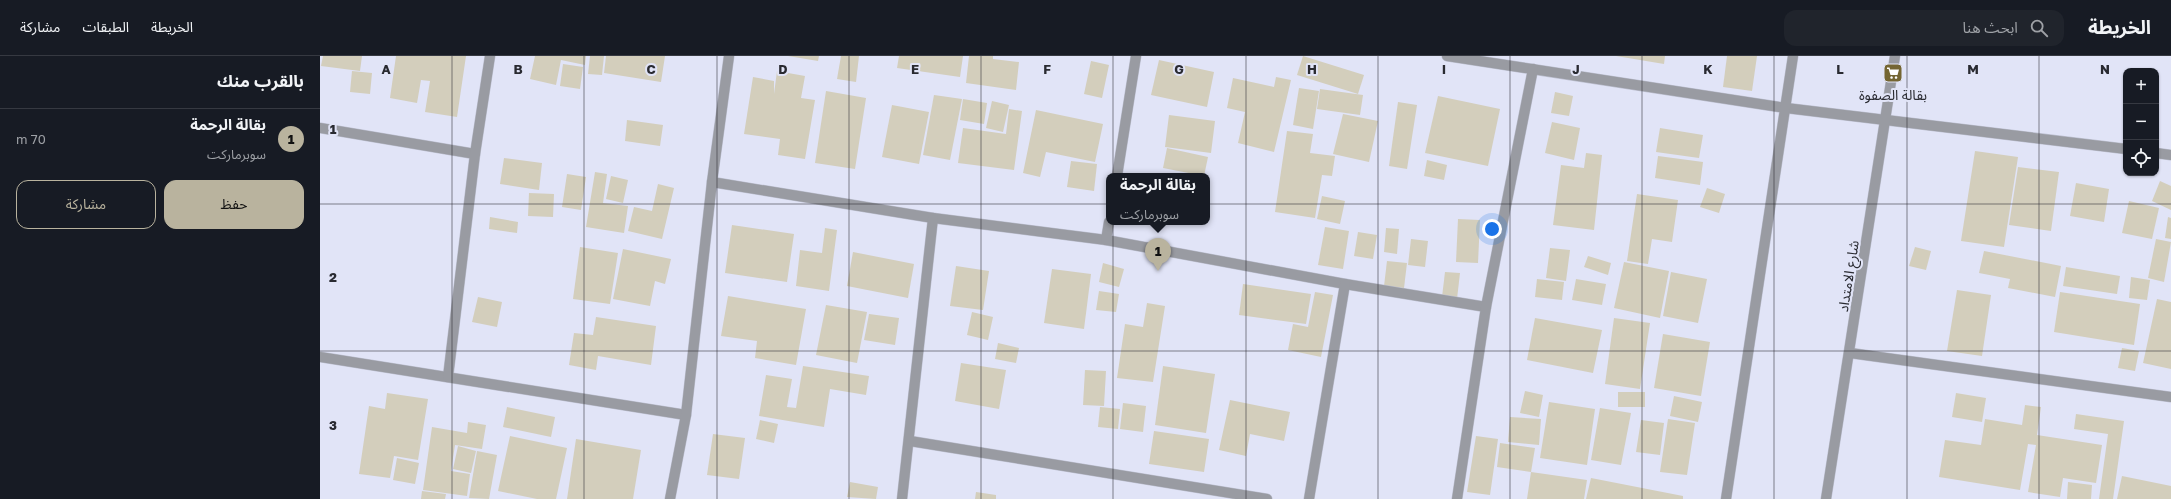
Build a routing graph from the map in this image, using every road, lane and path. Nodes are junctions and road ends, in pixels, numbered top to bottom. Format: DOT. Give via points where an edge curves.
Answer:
graph roads {
  1 [pos="490,56"];
  2 [pos="729,56"];
  3 [pos="1136,56"];
  4 [pos="1447,56"];
  5 [pos="1793,56"];
  6 [pos="1895,56"];
  7 [pos="1533,69"];
  8 [pos="1786,108"];
  9 [pos="1886,119"];
  10 [pos="320,128"];
  11 [pos="2123,149"];
  12 [pos="2159,153"];
  13 [pos="475,154"];
  14 [pos="2171,155"];
  15 [pos="1117,173"];
  16 [pos="712,182"];
  17 [pos="933,218"];
  18 [pos="1108,225"];
  19 [pos="1106,240"];
  20 [pos="1344,284"];
  21 [pos="1486,307"];
  22 [pos="1850,353"];
  23 [pos="320,356"];
  24 [pos="448,377"];
  25 [pos="2171,397"];
  26 [pos="686,415"];
  27 [pos="910,441"];
  28 [pos="670,499"];
  29 [pos="902,499"];
  30 [pos="1268,499"];
  31 [pos="1308,499"];
  32 [pos="1457,499"];
  33 [pos="1726,499"];
  34 [pos="1826,499"];
  1 -- 13 [label="street"];
  2 -- 16 [label="street"];
  3 -- 15 [label="street"];
  4 -- 7 [label="street"];
  5 -- 8 [label="street"];
  6 -- 9 [label="street, شارع الامتداد"];
  7 -- 8 [label="street"];
  7 -- 21 [label="street"];
  8 -- 9 [label="street"];
  8 -- 33 [label="street"];
  9 -- 11 [label="street"];
  9 -- 22 [label="street, شارع الامتداد"];
  10 -- 13 [label="street"];
  12 -- 14 [label="street"];
  13 -- 24 [label="street"];
  16 -- 17 [label="street"];
  16 -- 26 [label="street"];
  17 -- 19 [label="street"];
  17 -- 27 [label="street"];
  18 -- 19 [label="street"];
  19 -- 20 [label="street"];
  20 -- 21 [label="street"];
  20 -- 31 [label="street"];
  21 -- 32 [label="street"];
  22 -- 25 [label="street"];
  22 -- 34 [label="street, شارع الامتداد"];
  23 -- 24 [label="street"];
  24 -- 26 [label="street"];
  26 -- 28 [label="street"];
  27 -- 29 [label="street"];
  27 -- 30 [label="street"];
}
